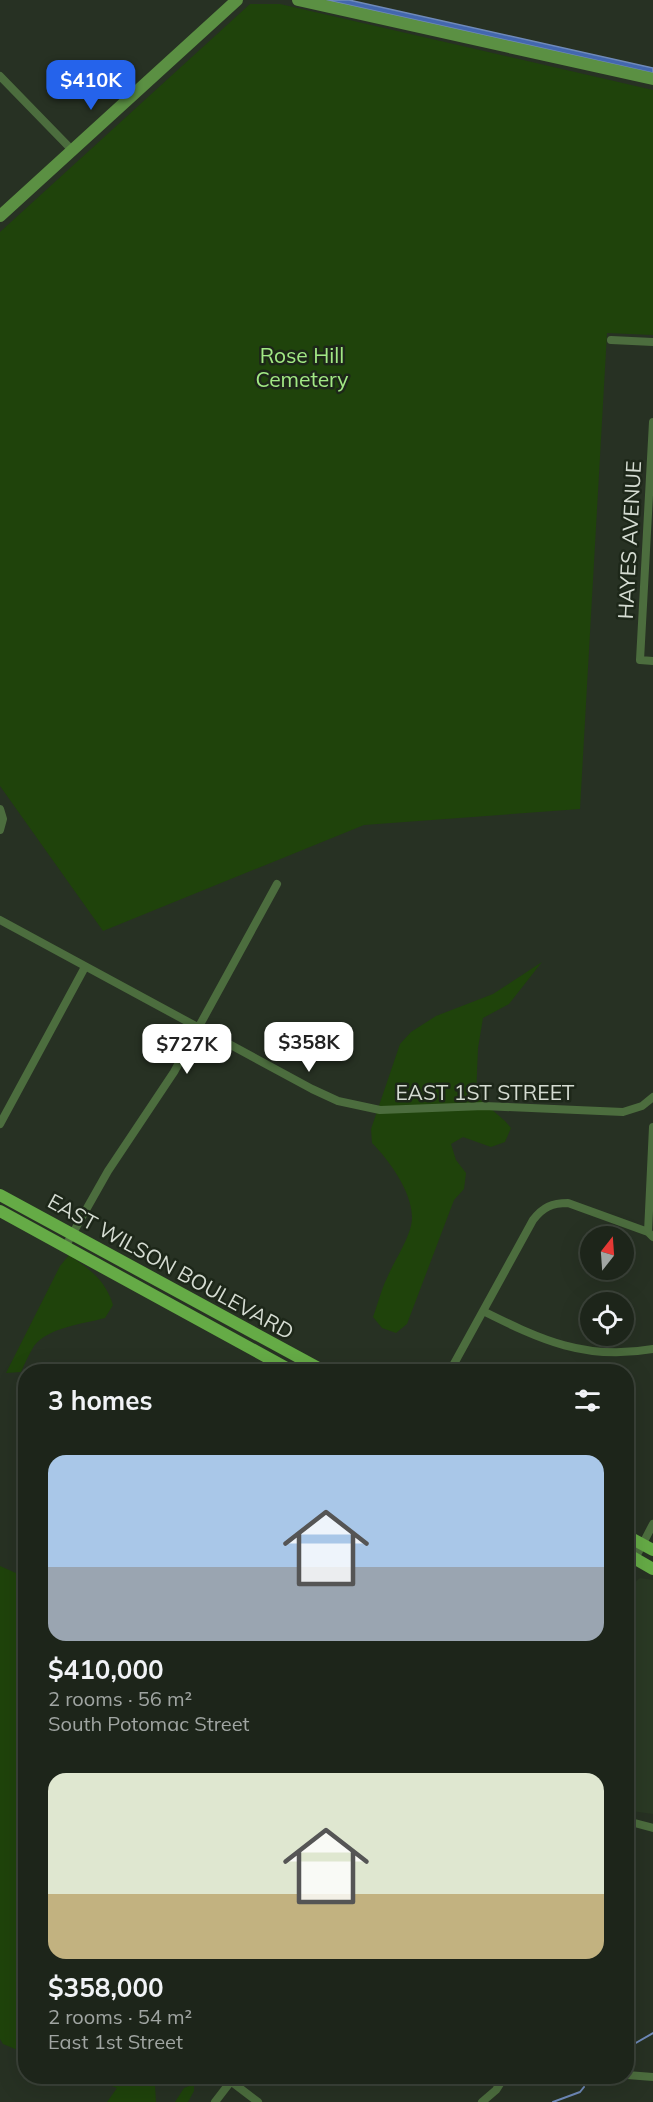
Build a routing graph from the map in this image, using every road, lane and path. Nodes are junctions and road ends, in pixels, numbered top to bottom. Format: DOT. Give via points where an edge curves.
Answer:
graph roads {
  1 [pos="237,0"];
  2 [pos="298,0"];
  3 [pos="0,76"];
  4 [pos="653,79"];
  5 [pos="72,150"];
  6 [pos="0,216"];
  7 [pos="611,340"];
  8 [pos="653,342"];
  9 [pos="653,422"];
  10 [pos="650,516"];
  11 [pos="642,626"];
  12 [pos="653,627"];
  13 [pos="653,661"];
  14 [pos="0,809"];
  15 [pos="0,830"];
  16 [pos="277,884"];
  17 [pos="0,920"];
  18 [pos="85,967"];
  19 [pos="198,1028"];
  20 [pos="653,1097"];
  21 [pos="0,1124"];
  22 [pos="653,1127"];
  23 [pos="0,1195"];
  24 [pos="0,1211"];
  25 [pos="73,1234"];
  26 [pos="650,1234"];
  27 [pos="65,1247"];
  28 [pos="483,1311"];
  29 [pos="653,1349"];
  30 [pos="279,1364"];
  31 [pos="311,1364"];
  32 [pos="454,1364"];
  33 [pos="653,1524"];
  34 [pos="634,1540"];
  35 [pos="648,1548"];
  36 [pos="634,1555"];
  37 [pos="634,1559"];
  38 [pos="653,1569"];
  39 [pos="634,1823"];
  40 [pos="653,1828"];
  41 [pos="634,2076"];
  42 [pos="653,2077"];
  43 [pos="226,2084"];
  44 [pos="237,2084"];
  45 [pos="500,2084"];
  46 [pos="215,2102"];
  47 [pos="258,2102"];
  48 [pos="482,2102"];
  1 -- 5 [label="main road"];
  2 -- 4 [label="main road"];
  3 -- 5 [label="street"];
  5 -- 6 [label="main road"];
  7 -- 8 [label="street"];
  9 -- 10 [label="street, HAYES AVENUE"];
  10 -- 11 [label="street, HAYES AVENUE"];
  11 -- 12 [label="street"];
  11 -- 13 [label="street, HAYES AVENUE" via="640,660"];
  14 -- 15 [label="street"];
  16 -- 19 [label="street"];
  17 -- 18 [label="street, EAST 1ST STREET"];
  18 -- 19 [label="street, EAST 1ST STREET"];
  18 -- 21 [label="street"];
  19 -- 20 [label="street, EAST 1ST STREET" via="312,1089 364,1108 484,1106 623,1112 642,1106"];
  19 -- 25 [label="street"];
  22 -- 26 [label="street"];
  23 -- 25 [label="main road, EAST WILSON BOULEVARD"];
  24 -- 27 [label="main road, EAST WILSON BOULEVARD"];
  25 -- 27 [label="street"];
  25 -- 31 [label="main road, EAST WILSON BOULEVARD"];
  26 -- 28 [label="street" via="568,1203 549,1205 533,1220"];
  27 -- 30 [label="main road, EAST WILSON BOULEVARD"];
  28 -- 29 [label="street" via="531,1335 573,1348 615,1353"];
  28 -- 32 [label="street"];
  33 -- 35 [label="street"];
  34 -- 35 [label="main road"];
  35 -- 36 [label="street"];
  37 -- 38 [label="main road"];
  39 -- 40 [label="street"];
  41 -- 42 [label="street"];
  43 -- 46 [label="street"];
  44 -- 47 [label="street"];
  45 -- 48 [label="street"];
}
